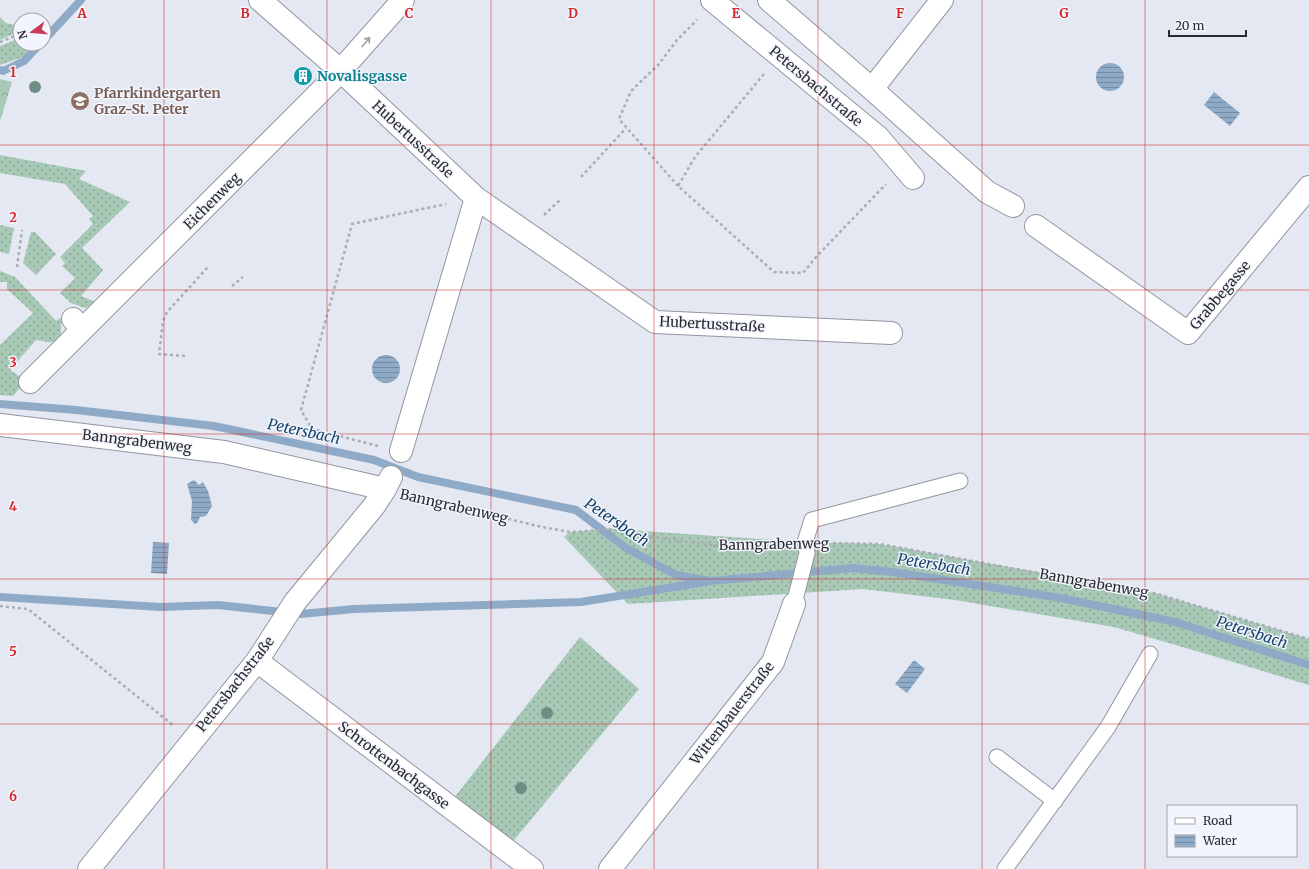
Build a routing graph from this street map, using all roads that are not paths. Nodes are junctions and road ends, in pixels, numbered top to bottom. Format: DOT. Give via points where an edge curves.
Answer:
graph roads {
  1 [pos="260,0"];
  2 [pos="403,0"];
  3 [pos="769,0"];
  4 [pos="942,0"];
  5 [pos="714,1"];
  6 [pos="341,71"];
  7 [pos="872,89"];
  8 [pos="908,172"];
  9 [pos="1309,187"];
  10 [pos="476,198"];
  11 [pos="1014,206"];
  12 [pos="1036,226"];
  13 [pos="891,332"];
  14 [pos="30,382"];
  15 [pos="0,418"];
  16 [pos="401,451"];
  17 [pos="960,481"];
  18 [pos="388,483"];
  19 [pos="794,604"];
  20 [pos="1150,654"];
  21 [pos="257,661"];
  22 [pos="997,757"];
  23 [pos="1055,801"];
  24 [pos="89,869"];
  25 [pos="532,869"];
  26 [pos="610,869"];
  27 [pos="1005,869"];
  1 -- 6 [label="street, Hubertusstraße"];
  6 -- 2 [label="street, one-way"];
  3 -- 7 [label="street"];
  4 -- 7 [label="street"];
  5 -- 8 [label="street, Petersbachstraße" via="878,137"];
  6 -- 10 [label="street, Hubertusstraße"];
  6 -- 14 [label="street, Eichenweg" via="77,325"];
  7 -- 11 [label="street" via="987,192"];
  9 -- 12 [label="street, Grabbegasse" via="1188,333"];
  10 -- 13 [label="street, Hubertusstraße" via="655,322"];
  10 -- 16 [label="street"];
  15 -- 18 [label="street, Banngrabenweg" via="224,452"];
  17 -- 19 [label="lane, Wittenbauerstraße" via="812,520"];
  18 -- 21 [label="street, Petersbachstraße" via="374,506 290,609"];
  19 -- 26 [label="street, Wittenbauerstraße" via="773,662"];
  20 -- 23 [label="lane" via="1108,727"];
  21 -- 24 [label="street, Petersbachstraße"];
  21 -- 25 [label="street, Schrottenbachgasse"];
  22 -- 23 [label="lane"];
  23 -- 27 [label="lane"];
}
